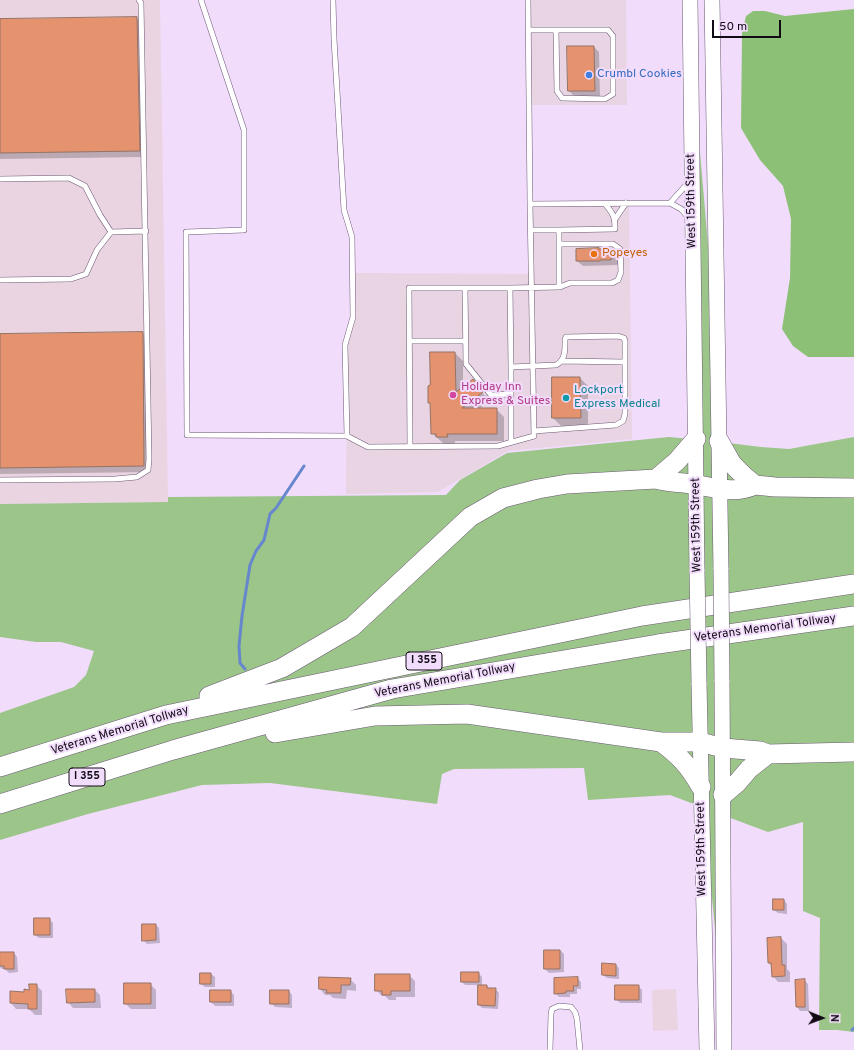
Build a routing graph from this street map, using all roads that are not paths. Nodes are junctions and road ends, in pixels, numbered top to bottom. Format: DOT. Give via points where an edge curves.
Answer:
graph roads {
  1 [pos="139,0"];
  2 [pos="201,0"];
  3 [pos="333,0"];
  4 [pos="528,0"];
  5 [pos="690,0"];
  6 [pos="712,0"];
  7 [pos="528,30"];
  8 [pos="556,30"];
  9 [pos="692,178"];
  10 [pos="0,179"];
  11 [pos="670,203"];
  12 [pos="530,204"];
  13 [pos="605,204"];
  14 [pos="626,204"];
  15 [pos="615,219"];
  16 [pos="693,222"];
  17 [pos="530,230"];
  18 [pos="559,230"];
  19 [pos="146,231"];
  20 [pos="111,232"];
  21 [pos="559,244"];
  22 [pos="0,280"];
  23 [pos="559,287"];
  24 [pos="465,288"];
  25 [pos="510,288"];
  26 [pos="531,288"];
  27 [pos="409,341"];
  28 [pos="466,341"];
  29 [pos="562,361"];
  30 [pos="625,362"];
  31 [pos="511,367"];
  32 [pos="533,367"];
  33 [pos="511,394"];
  34 [pos="534,431"];
  35 [pos="347,436"];
  36 [pos="696,439"];
  37 [pos="719,441"];
  38 [pos="511,442"];
  39 [pos="410,447"];
  40 [pos="656,479"];
  41 [pos="0,480"];
  42 [pos="755,484"];
  43 [pos="696,485"];
  44 [pos="854,488"];
  45 [pos="719,490"];
  46 [pos="854,584"];
  47 [pos="854,616"];
  48 [pos="146,721"];
  49 [pos="661,742"];
  50 [pos="700,742"];
  51 [pos="723,748"];
  52 [pos="173,750"];
  53 [pos="854,752"];
  54 [pos="768,754"];
  55 [pos="0,767"];
  56 [pos="701,787"];
  57 [pos="723,796"];
  58 [pos="0,804"];
  59 [pos="550,1050"];
  60 [pos="580,1050"];
  61 [pos="707,1050"];
  62 [pos="724,1050"];
  1 -- 19 [label="lane"];
  2 -- 35 [label="lane" via="244,130 244,230 186,232 187,435"];
  3 -- 35 [label="lane" via="344,210 352,237 353,317 345,345"];
  4 -- 7 [label="lane"];
  5 -- 9 [label="main road, West 159th Street"];
  6 -- 37 [label="main road, West 159th Street"];
  7 -- 8 [label="lane"];
  7 -- 12 [label="lane"];
  8 -- 8 [label="lane" via="608,30 613,36 613,94 605,99 562,98 557,91"];
  9 -- 11 [label="lane"];
  9 -- 16 [label="main road, West 159th Street"];
  10 -- 20 [label="lane" via="69,178 85,186"];
  11 -- 14 [label="lane"];
  11 -- 16 [label="lane" via="681,209"];
  12 -- 13 [label="lane"];
  12 -- 17 [label="lane"];
  13 -- 14 [label="lane"];
  13 -- 15 [label="lane"];
  14 -- 15 [label="lane"];
  15 -- 18 [label="lane" via="615,229"];
  16 -- 36 [label="main road, West 159th Street"];
  17 -- 18 [label="lane"];
  17 -- 26 [label="lane"];
  18 -- 21 [label="lane"];
  19 -- 20 [label="lane"];
  19 -- 41 [label="lane" via="148,470 137,476 115,479"];
  20 -- 22 [label="lane" via="97,250 86,274 71,279"];
  21 -- 23 [label="lane"];
  21 -- 23 [label="lane" via="613,244 620,249 621,272 618,280 612,283 570,283"];
  23 -- 26 [label="lane"];
  24 -- 25 [label="lane"];
  24 -- 27 [label="lane" via="409,288"];
  24 -- 28 [label="lane"];
  25 -- 26 [label="lane"];
  25 -- 31 [label="lane"];
  26 -- 32 [label="lane"];
  27 -- 28 [label="lane"];
  27 -- 39 [label="lane"];
  28 -- 33 [label="lane" via="466,364 491,395"];
  29 -- 30 [label="lane"];
  29 -- 30 [label="lane" via="565,356 566,337 618,336 625,341"];
  29 -- 32 [label="lane" via="556,365"];
  30 -- 34 [label="lane" via="623,421 616,425"];
  31 -- 32 [label="lane"];
  31 -- 33 [label="lane"];
  32 -- 34 [label="lane"];
  33 -- 38 [label="lane"];
  34 -- 38 [label="lane" via="534,436"];
  35 -- 39 [label="lane" via="368,447"];
  36 -- 40 [label="highway" via="677,461"];
  36 -- 43 [label="main road, West 159th Street"];
  37 -- 42 [label="highway" via="732,464 745,478"];
  37 -- 45 [label="main road, West 159th Street"];
  38 -- 39 [label="lane" via="498,446"];
  40 -- 43 [label="highway"];
  40 -- 48 [label="highway" via="568,484 503,498 470,517 352,627 282,668"];
  42 -- 44 [label="highway" via="775,487"];
  42 -- 45 [label="highway" via="748,488"];
  43 -- 45 [label="highway"];
  43 -- 50 [label="main road, West 159th Street, bridge"];
  45 -- 51 [label="main road, West 159th Street, bridge"];
  46 -- 48 [label="highway, Veterans Memorial Tollway / I 355" via="642,616"];
  47 -- 52 [label="highway, Veterans Memorial Tollway / I 355" via="658,644 392,689"];
  48 -- 55 [label="highway, Veterans Memorial Tollway / I 355"];
  49 -- 50 [label="highway"];
  49 -- 52 [label="highway" via="467,714 375,716"];
  49 -- 56 [label="highway" via="677,753"];
  50 -- 51 [label="highway"];
  50 -- 56 [label="main road, West 159th Street"];
  51 -- 54 [label="highway"];
  51 -- 57 [label="main road, West 159th Street"];
  52 -- 58 [label="highway, Veterans Memorial Tollway / I 355"];
  53 -- 54 [label="highway"];
  54 -- 57 [label="highway"];
  56 -- 61 [label="main road, West 159th Street"];
  57 -- 62 [label="main road, West 159th Street"];
  59 -- 60 [label="lane" via="552,1009 559,1006 571,1007 575,1012"];
}
